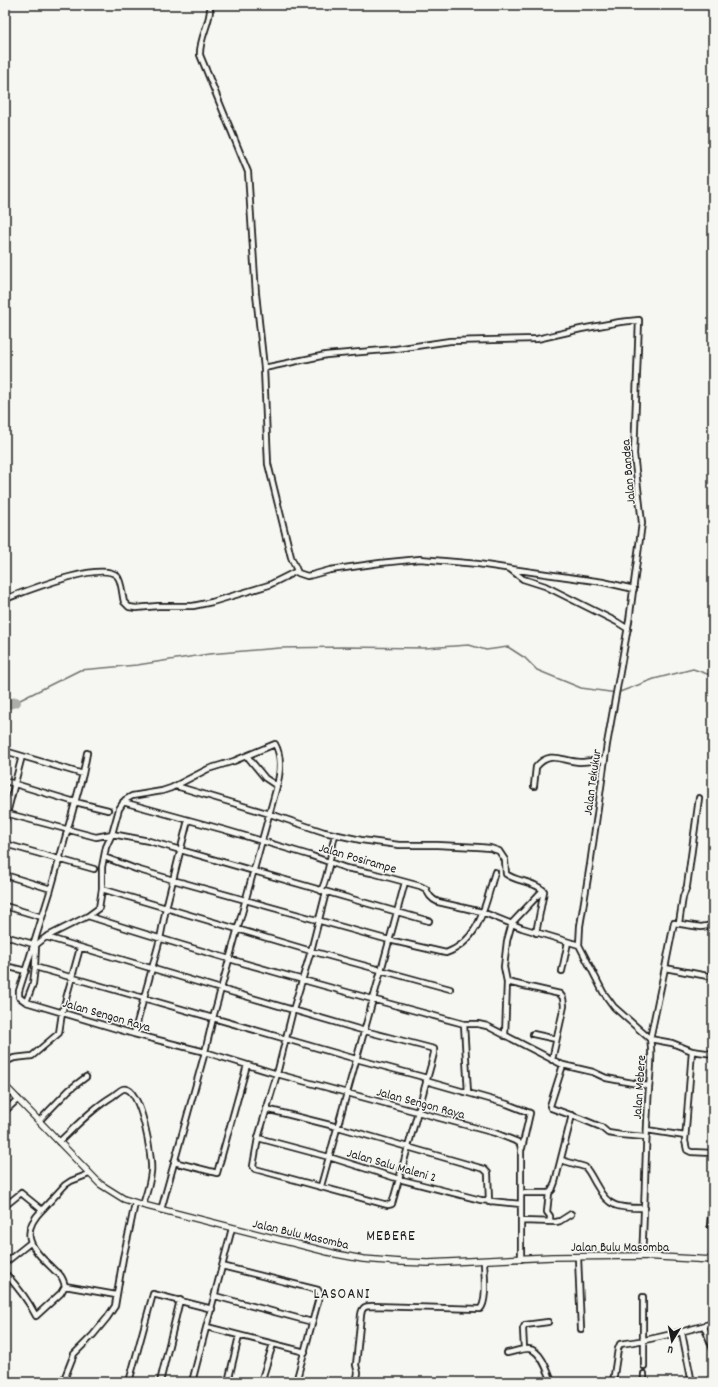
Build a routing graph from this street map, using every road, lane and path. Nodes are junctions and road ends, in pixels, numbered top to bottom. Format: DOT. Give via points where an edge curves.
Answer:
graph roads {
  1 [pos="210,5"];
  2 [pos="264,368"];
  3 [pos="509,569"];
  4 [pos="297,571"];
  5 [pos="634,589"];
  6 [pos="5,599"];
  7 [pos="629,621"];
  8 [pos="628,629"];
  9 [pos="5,751"];
  10 [pos="87,753"];
  11 [pos="22,756"];
  12 [pos="247,756"];
  13 [pos="606,759"];
  14 [pos="83,774"];
  15 [pos="5,782"];
  16 [pos="15,784"];
  17 [pos="176,786"];
  18 [pos="277,786"];
  19 [pos="534,786"];
  20 [pos="698,798"];
  21 [pos="75,802"];
  22 [pos="123,802"];
  23 [pos="108,810"];
  24 [pos="6,813"];
  25 [pos="270,814"];
  26 [pos="188,820"];
  27 [pos="5,821"];
  28 [pos="67,830"];
  29 [pos="112,834"];
  30 [pos="335,834"];
  31 [pos="262,841"];
  32 [pos="5,844"];
  33 [pos="181,849"];
  34 [pos="104,856"];
  35 [pos="60,859"];
  36 [pos="329,863"];
  37 [pos="94,869"];
  38 [pos="255,871"];
  39 [pos="495,872"];
  40 [pos="5,875"];
  41 [pos="173,880"];
  42 [pos="405,882"];
  43 [pos="51,889"];
  44 [pos="102,889"];
  45 [pos="543,890"];
  46 [pos="324,892"];
  47 [pos="246,900"];
  48 [pos="5,906"];
  49 [pos="166,908"];
  50 [pos="397,912"];
  51 [pos="482,912"];
  52 [pos="88,916"];
  53 [pos="42,917"];
  54 [pos="318,921"];
  55 [pos="429,921"];
  56 [pos="512,923"];
  57 [pos="679,923"];
  58 [pos="713,925"];
  59 [pos="238,930"];
  60 [pos="536,933"];
  61 [pos="5,936"];
  62 [pos="46,937"];
  63 [pos="160,939"];
  64 [pos="389,940"];
  65 [pos="568,942"];
  66 [pos="33,944"];
  67 [pos="579,945"];
  68 [pos="80,948"];
  69 [pos="311,951"];
  70 [pos="230,960"];
  71 [pos="5,966"];
  72 [pos="35,968"];
  73 [pos="665,968"];
  74 [pos="152,969"];
  75 [pos="380,970"];
  76 [pos="26,971"];
  77 [pos="562,971"];
  78 [pos="72,977"];
  79 [pos="713,978"];
  80 [pos="302,980"];
  81 [pos="507,982"];
  82 [pos="450,988"];
  83 [pos="221,989"];
  84 [pos="144,998"];
  85 [pos="373,1000"];
  86 [pos="26,1002"];
  87 [pos="293,1010"];
  88 [pos="62,1013"];
  89 [pos="213,1018"];
  90 [pos="464,1024"];
  91 [pos="365,1031"];
  92 [pos="134,1034"];
  93 [pos="533,1034"];
  94 [pos="505,1036"];
  95 [pos="286,1039"];
  96 [pos="556,1039"];
  97 [pos="650,1039"];
  98 [pos="692,1051"];
  99 [pos="205,1052"];
  100 [pos="713,1054"];
  101 [pos="356,1059"];
  102 [pos="552,1060"];
  103 [pos="5,1062"];
  104 [pos="247,1065"];
  105 [pos="563,1065"];
  106 [pos="277,1074"];
  107 [pos="86,1077"];
  108 [pos="426,1080"];
  109 [pos="5,1086"];
  110 [pos="648,1086"];
  111 [pos="346,1092"];
  112 [pos="468,1093"];
  113 [pos="18,1099"];
  114 [pos="266,1109"];
  115 [pos="5,1111"];
  116 [pos="418,1112"];
  117 [pos="572,1115"];
  118 [pos="39,1121"];
  119 [pos="338,1127"];
  120 [pos="646,1130"];
  121 [pos="685,1136"];
  122 [pos="258,1138"];
  123 [pos="646,1138"];
  124 [pos="59,1142"];
  125 [pos="408,1147"];
  126 [pos="521,1149"];
  127 [pos="713,1153"];
  128 [pos="329,1157"];
  129 [pos="561,1160"];
  130 [pos="174,1162"];
  131 [pos="89,1174"];
  132 [pos="399,1179"];
  133 [pos="321,1186"];
  134 [pos="521,1193"];
  135 [pos="549,1193"];
  136 [pos="713,1195"];
  137 [pos="489,1202"];
  138 [pos="135,1203"];
  139 [pos="521,1204"];
  140 [pos="143,1205"];
  141 [pos="5,1206"];
  142 [pos="645,1208"];
  143 [pos="42,1210"];
  144 [pos="161,1210"];
  145 [pos="570,1214"];
  146 [pos="521,1222"];
  147 [pos="550,1222"];
  148 [pos="710,1224"];
  149 [pos="232,1228"];
  150 [pos="30,1242"];
  151 [pos="642,1256"];
  152 [pos="578,1257"];
  153 [pos="521,1258"];
  154 [pos="713,1260"];
  155 [pos="484,1261"];
  156 [pos="5,1263"];
  157 [pos="222,1266"];
  158 [pos="5,1273"];
  159 [pos="65,1286"];
  160 [pos="116,1296"];
  161 [pos="215,1296"];
  162 [pos="643,1297"];
  163 [pos="180,1300"];
  164 [pos="212,1309"];
  165 [pos="312,1322"];
  166 [pos="548,1322"];
  167 [pos="713,1323"];
  168 [pos="704,1326"];
  169 [pos="207,1327"];
  170 [pos="581,1329"];
  171 [pos="682,1333"];
  172 [pos="239,1336"];
  173 [pos="643,1341"];
  174 [pos="273,1344"];
  175 [pos="524,1349"];
  176 [pos="713,1349"];
  177 [pos="305,1352"];
  178 [pos="507,1353"];
  179 [pos="644,1366"];
  180 [pos="644,1374"];
  181 [pos="63,1382"];
  182 [pos="130,1382"];
  183 [pos="160,1382"];
  184 [pos="192,1382"];
  185 [pos="228,1382"];
  186 [pos="261,1382"];
  187 [pos="296,1382"];
  188 [pos="356,1382"];
  189 [pos="552,1382"];
  190 [pos="613,1382"];
  191 [pos="644,1382"];
  192 [pos="684,1382"];
  1 -- 2 [label="street" via="200,55 247,169"];
  2 -- 4 [label="street" via="268,464 291,557"];
  2 -- 5 [label="street, Jalan Bandea" via="326,355 450,341 537,339 639,320 634,454 642,523"];
  3 -- 4 [label="street" via="420,559 380,562 330,570 312,576 302,575"];
  3 -- 5 [label="street" via="603,582"];
  3 -- 8 [label="street" via="523,579 544,586"];
  4 -- 6 [label="street" via="269,585 193,606 129,607 124,602 118,576 101,571 59,579"];
  5 -- 7 [label="street, Jalan Bandea"];
  7 -- 8 [label="street, Jalan Tekukur"];
  8 -- 13 [label="street, Jalan Tekukur"];
  9 -- 11 [label="street"];
  10 -- 14 [label="street"];
  11 -- 14 [label="street"];
  11 -- 16 [label="street"];
  12 -- 17 [label="street" via="208,769"];
  12 -- 18 [label="street" via="265,778"];
  12 -- 18 [label="street" via="275,744 280,765"];
  13 -- 19 [label="street" via="580,762 556,757 543,760 536,767"];
  13 -- 67 [label="street, Jalan Tekukur"];
  14 -- 21 [label="street"];
  15 -- 16 [label="street"];
  16 -- 21 [label="street"];
  16 -- 24 [label="street"];
  17 -- 22 [label="street" via="132,796"];
  17 -- 25 [label="street"];
  18 -- 25 [label="street"];
  20 -- 57 [label="street" via="687,886"];
  21 -- 23 [label="street"];
  21 -- 28 [label="street"];
  22 -- 26 [label="street, Jalan Posirampe"];
  22 -- 29 [label="street" via="115,819"];
  24 -- 27 [label="street"];
  24 -- 28 [label="street"];
  25 -- 30 [label="street"];
  25 -- 31 [label="street"];
  26 -- 31 [label="street, Jalan Posirampe"];
  26 -- 33 [label="street"];
  28 -- 29 [label="street" via="96,838"];
  28 -- 35 [label="street"];
  29 -- 33 [label="street"];
  29 -- 34 [label="street"];
  30 -- 36 [label="street"];
  30 -- 45 [label="street" via="399,845 490,848 501,853 505,860 506,874"];
  31 -- 36 [label="street, Jalan Posirampe"];
  31 -- 38 [label="street"];
  32 -- 35 [label="street"];
  33 -- 38 [label="street"];
  33 -- 41 [label="street"];
  34 -- 41 [label="street"];
  34 -- 44 [label="street"];
  35 -- 37 [label="street"];
  35 -- 43 [label="street"];
  36 -- 42 [label="street, Jalan Posirampe"];
  36 -- 46 [label="street"];
  38 -- 46 [label="street"];
  38 -- 47 [label="street"];
  39 -- 51 [label="street"];
  40 -- 43 [label="street"];
  41 -- 47 [label="street"];
  41 -- 49 [label="street"];
  42 -- 50 [label="street"];
  42 -- 51 [label="street, Jalan Posirampe" via="424,888 429,896 438,902"];
  43 -- 53 [label="street"];
  44 -- 49 [label="street"];
  44 -- 52 [label="street" via="99,908"];
  45 -- 56 [label="street"];
  45 -- 60 [label="street"];
  46 -- 50 [label="street"];
  46 -- 54 [label="street"];
  47 -- 54 [label="street"];
  47 -- 59 [label="street"];
  48 -- 53 [label="street"];
  49 -- 59 [label="street"];
  49 -- 63 [label="street"];
  50 -- 55 [label="street"];
  50 -- 64 [label="street"];
  51 -- 56 [label="street, Jalan Posirampe"];
  51 -- 64 [label="street" via="470,938 446,954"];
  52 -- 62 [label="street"];
  52 -- 63 [label="street"];
  53 -- 66 [label="street"];
  54 -- 64 [label="street"];
  54 -- 69 [label="street"];
  56 -- 60 [label="street, Jalan Posirampe"];
  56 -- 81 [label="street" via="504,967"];
  57 -- 58 [label="street" via="701,927"];
  57 -- 73 [label="street" via="674,924"];
  59 -- 69 [label="street"];
  59 -- 70 [label="street"];
  60 -- 65 [label="street, Jalan Posirampe"];
  61 -- 66 [label="street"];
  62 -- 68 [label="street"];
  62 -- 72 [label="street" via="35,947"];
  63 -- 70 [label="street"];
  63 -- 74 [label="street"];
  64 -- 75 [label="street"];
  65 -- 67 [label="street, Jalan Posirampe"];
  65 -- 77 [label="street"];
  66 -- 76 [label="street"];
  67 -- 97 [label="street, Jalan Mebere" via="603,992 614,1007"];
  68 -- 74 [label="street"];
  68 -- 78 [label="street"];
  69 -- 75 [label="street"];
  69 -- 80 [label="street"];
  70 -- 80 [label="street"];
  70 -- 83 [label="street"];
  71 -- 76 [label="street"];
  72 -- 78 [label="street"];
  72 -- 86 [label="street" via="33,984"];
  73 -- 79 [label="street"];
  73 -- 97 [label="street"];
  74 -- 83 [label="street"];
  74 -- 84 [label="street"];
  75 -- 82 [label="street"];
  75 -- 85 [label="street"];
  76 -- 86 [label="street" via="19,997"];
  78 -- 84 [label="street"];
  78 -- 88 [label="street"];
  80 -- 85 [label="street"];
  80 -- 87 [label="street"];
  81 -- 94 [label="street"];
  81 -- 96 [label="street" via="562,996 564,1006"];
  83 -- 87 [label="street"];
  83 -- 89 [label="street"];
  84 -- 89 [label="street"];
  84 -- 92 [label="street"];
  85 -- 90 [label="street"];
  85 -- 91 [label="street"];
  86 -- 88 [label="street, Jalan Sengon Raya"];
  87 -- 91 [label="street"];
  87 -- 95 [label="street"];
  88 -- 92 [label="street, Jalan Sengon Raya"];
  88 -- 103 [label="street" via="59,1033 32,1056"];
  89 -- 95 [label="street"];
  89 -- 99 [label="street"];
  90 -- 94 [label="street" via="487,1026"];
  90 -- 112 [label="street"];
  91 -- 101 [label="street"];
  91 -- 108 [label="street" via="434,1048"];
  92 -- 99 [label="street, Jalan Sengon Raya"];
  93 -- 96 [label="street"];
  94 -- 102 [label="street"];
  95 -- 101 [label="street"];
  95 -- 106 [label="street"];
  96 -- 102 [label="street"];
  97 -- 98 [label="street" via="672,1043"];
  97 -- 110 [label="street, Jalan Mebere" via="652,1054"];
  98 -- 100 [label="street"];
  98 -- 121 [label="street"];
  99 -- 104 [label="street, Jalan Sengon Raya"];
  99 -- 130 [label="street"];
  101 -- 108 [label="street"];
  101 -- 111 [label="street"];
  102 -- 105 [label="street"];
  104 -- 106 [label="street, Jalan Sengon Raya"];
  104 -- 130 [label="street" via="217,1173"];
  105 -- 110 [label="street" via="606,1078"];
  105 -- 117 [label="street" via="550,1108"];
  106 -- 111 [label="street, Jalan Sengon Raya"];
  106 -- 114 [label="street"];
  107 -- 118 [label="street" via="69,1090"];
  108 -- 112 [label="street"];
  108 -- 116 [label="street"];
  109 -- 113 [label="street, Jalan Bulu Masomba"];
  110 -- 120 [label="street, Jalan Mebere"];
  111 -- 116 [label="street, Jalan Sengon Raya"];
  111 -- 119 [label="street"];
  112 -- 126 [label="street" via="531,1113"];
  113 -- 115 [label="street"];
  113 -- 118 [label="street, Jalan Bulu Masomba"];
  114 -- 119 [label="street"];
  114 -- 122 [label="street"];
  116 -- 125 [label="street"];
  116 -- 126 [label="street, Jalan Sengon Raya" via="510,1138 519,1143"];
  117 -- 123 [label="street" via="608,1133"];
  117 -- 129 [label="street"];
  118 -- 124 [label="street, Jalan Bulu Masomba"];
  119 -- 125 [label="street"];
  119 -- 128 [label="street"];
  120 -- 121 [label="street"];
  120 -- 123 [label="street, Jalan Mebere"];
  121 -- 127 [label="street" via="690,1152"];
  122 -- 128 [label="street, Jalan Salu Maleni 2"];
  122 -- 133 [label="street" via="253,1166 255,1169"];
  123 -- 142 [label="street, Jalan Mebere"];
  124 -- 131 [label="street, Jalan Bulu Masomba"];
  124 -- 140 [label="street" via="102,1103 122,1090 129,1090 140,1107 150,1148 151,1172"];
  125 -- 132 [label="street"];
  125 -- 137 [label="street" via="486,1170"];
  126 -- 134 [label="street"];
  128 -- 132 [label="street, Jalan Salu Maleni 2"];
  128 -- 133 [label="street"];
  129 -- 135 [label="street"];
  129 -- 142 [label="street" via="584,1166 601,1194 610,1203 625,1208"];
  130 -- 144 [label="street"];
  131 -- 138 [label="street, Jalan Bulu Masomba" via="114,1194"];
  131 -- 143 [label="street" via="65,1185"];
  132 -- 133 [label="street" via="392,1204 388,1205"];
  132 -- 137 [label="street, Jalan Salu Maleni 2"];
  134 -- 135 [label="street"];
  134 -- 139 [label="street"];
  135 -- 147 [label="street" via="547,1212"];
  136 -- 148 [label="street"];
  137 -- 139 [label="street, Jalan Salu Maleni 2"];
  138 -- 140 [label="street, Jalan Bulu Masomba"];
  138 -- 160 [label="street"];
  139 -- 146 [label="street"];
  140 -- 144 [label="street, Jalan Bulu Masomba"];
  141 -- 143 [label="street" via="21,1193"];
  142 -- 151 [label="street, Jalan Mebere"];
  143 -- 150 [label="street" via="28,1234"];
  144 -- 149 [label="street, Jalan Bulu Masomba"];
  145 -- 147 [label="street" via="560,1221"];
  146 -- 147 [label="street"];
  146 -- 153 [label="street"];
  149 -- 155 [label="street, Jalan Bulu Masomba" via="336,1254 385,1261"];
  149 -- 157 [label="street"];
  150 -- 156 [label="street"];
  150 -- 159 [label="street" via="60,1275"];
  151 -- 152 [label="street, Jalan Bulu Masomba"];
  151 -- 154 [label="street, Jalan Bulu Masomba"];
  152 -- 153 [label="street, Jalan Bulu Masomba"];
  152 -- 170 [label="street"];
  153 -- 155 [label="street, Jalan Bulu Masomba"];
  155 -- 188 [label="street" via="484,1299 480,1309 372,1306 363,1308"];
  157 -- 161 [label="street"];
  157 -- 165 [label="street" via="317,1289 320,1294"];
  158 -- 159 [label="street" via="36,1316"];
  159 -- 160 [label="street"];
  160 -- 181 [label="street" via="115,1306 107,1318 74,1354"];
  161 -- 164 [label="street"];
  161 -- 165 [label="street"];
  162 -- 173 [label="street"];
  163 -- 164 [label="street"];
  163 -- 182 [label="street" via="152,1294"];
  163 -- 183 [label="street"];
  164 -- 169 [label="street"];
  165 -- 177 [label="street"];
  166 -- 175 [label="street" via="525,1325"];
  167 -- 168 [label="street"];
  168 -- 171 [label="street"];
  168 -- 176 [label="street"];
  169 -- 172 [label="street"];
  169 -- 184 [label="street"];
  171 -- 173 [label="street"];
  171 -- 192 [label="street" via="691,1378"];
  172 -- 174 [label="street"];
  172 -- 185 [label="street"];
  173 -- 179 [label="street"];
  173 -- 190 [label="street" via="620,1345"];
  174 -- 177 [label="street"];
  174 -- 186 [label="street"];
  175 -- 178 [label="street"];
  175 -- 189 [label="street" via="533,1350 539,1355"];
  177 -- 187 [label="street"];
  180 -- 191 [label="street"];
}
